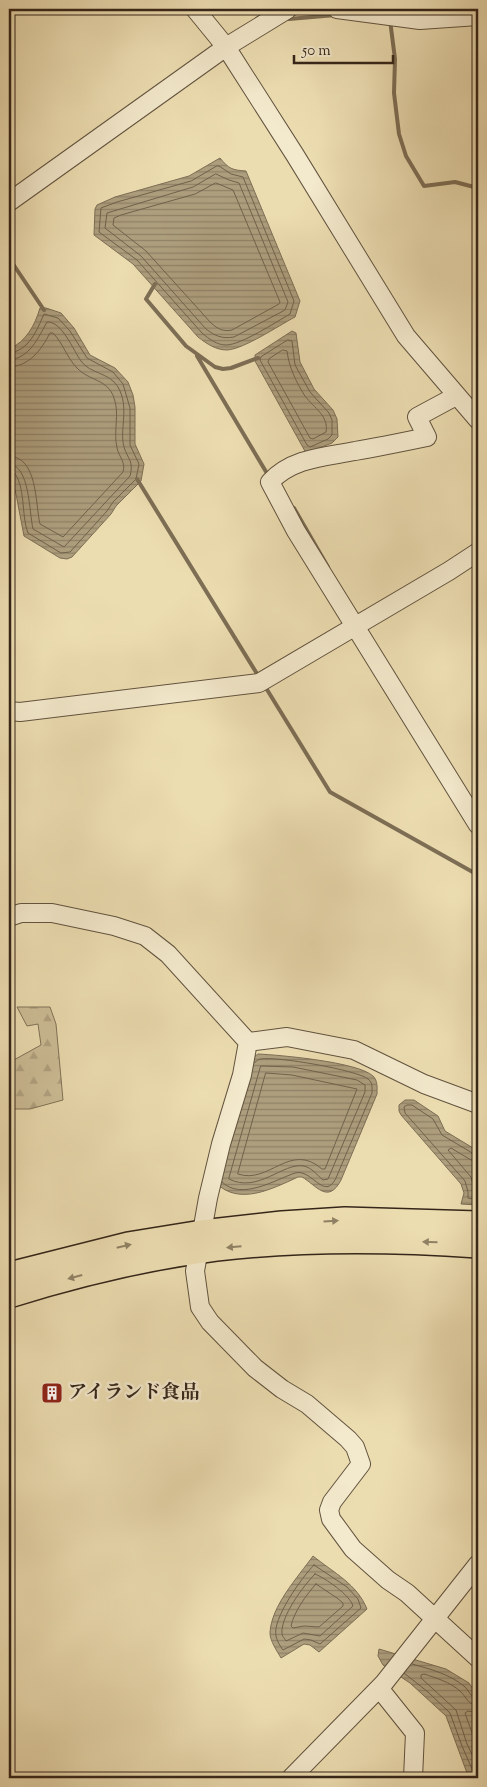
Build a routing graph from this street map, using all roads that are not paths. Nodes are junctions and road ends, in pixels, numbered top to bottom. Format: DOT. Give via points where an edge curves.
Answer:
graph roads {
  1 [pos="195,9"];
  2 [pos="288,9"];
  3 [pos="337,9"];
  4 [pos="478,16"];
  5 [pos="226,47"];
  6 [pos="9,202"];
  7 [pos="456,396"];
  8 [pos="478,420"];
  9 [pos="478,552"];
  10 [pos="354,626"];
  11 [pos="9,712"];
  12 [pos="478,825"];
  13 [pos="9,917"];
  14 [pos="248,1042"];
  15 [pos="478,1104"];
  16 [pos="478,1224"];
  17 [pos="200,1242"];
  18 [pos="478,1244"];
  19 [pos="9,1275"];
  20 [pos="9,1295"];
  21 [pos="478,1564"];
  22 [pos="436,1619"];
  23 [pos="478,1658"];
  24 [pos="381,1686"];
  25 [pos="291,1778"];
  26 [pos="413,1778"];
  1 -- 5 [label="street"];
  2 -- 5 [label="street"];
  3 -- 4 [label="street" via="420,20"];
  5 -- 6 [label="street"];
  5 -- 7 [label="street" via="406,336"];
  7 -- 8 [label="street"];
  7 -- 10 [label="street" via="417,417 427,437 312,458 279,472 270,482 296,532"];
  9 -- 10 [label="street"];
  10 -- 11 [label="street" via="259,683"];
  10 -- 12 [label="street"];
  13 -- 14 [label="street" via="21,913 52,913 145,936 168,954"];
  14 -- 15 [label="street" via="287,1037 354,1050 424,1084"];
  14 -- 17 [label="street"];
  17 -- 16 [label="highway, one-way" via="282,1224 346,1220"];
  18 -- 17 [label="highway, one-way"];
  19 -- 17 [label="highway, one-way" via="128,1245"];
  17 -- 20 [label="highway, one-way"];
  17 -- 22 [label="street" via="194,1271 200,1307 210,1322 255,1368 307,1404 355,1447 362,1464 332,1502 329,1510 331,1519 353,1549"];
  21 -- 22 [label="street"];
  22 -- 23 [label="street"];
  22 -- 24 [label="street"];
  24 -- 25 [label="street"];
  24 -- 26 [label="street" via="415,1733"];
}
